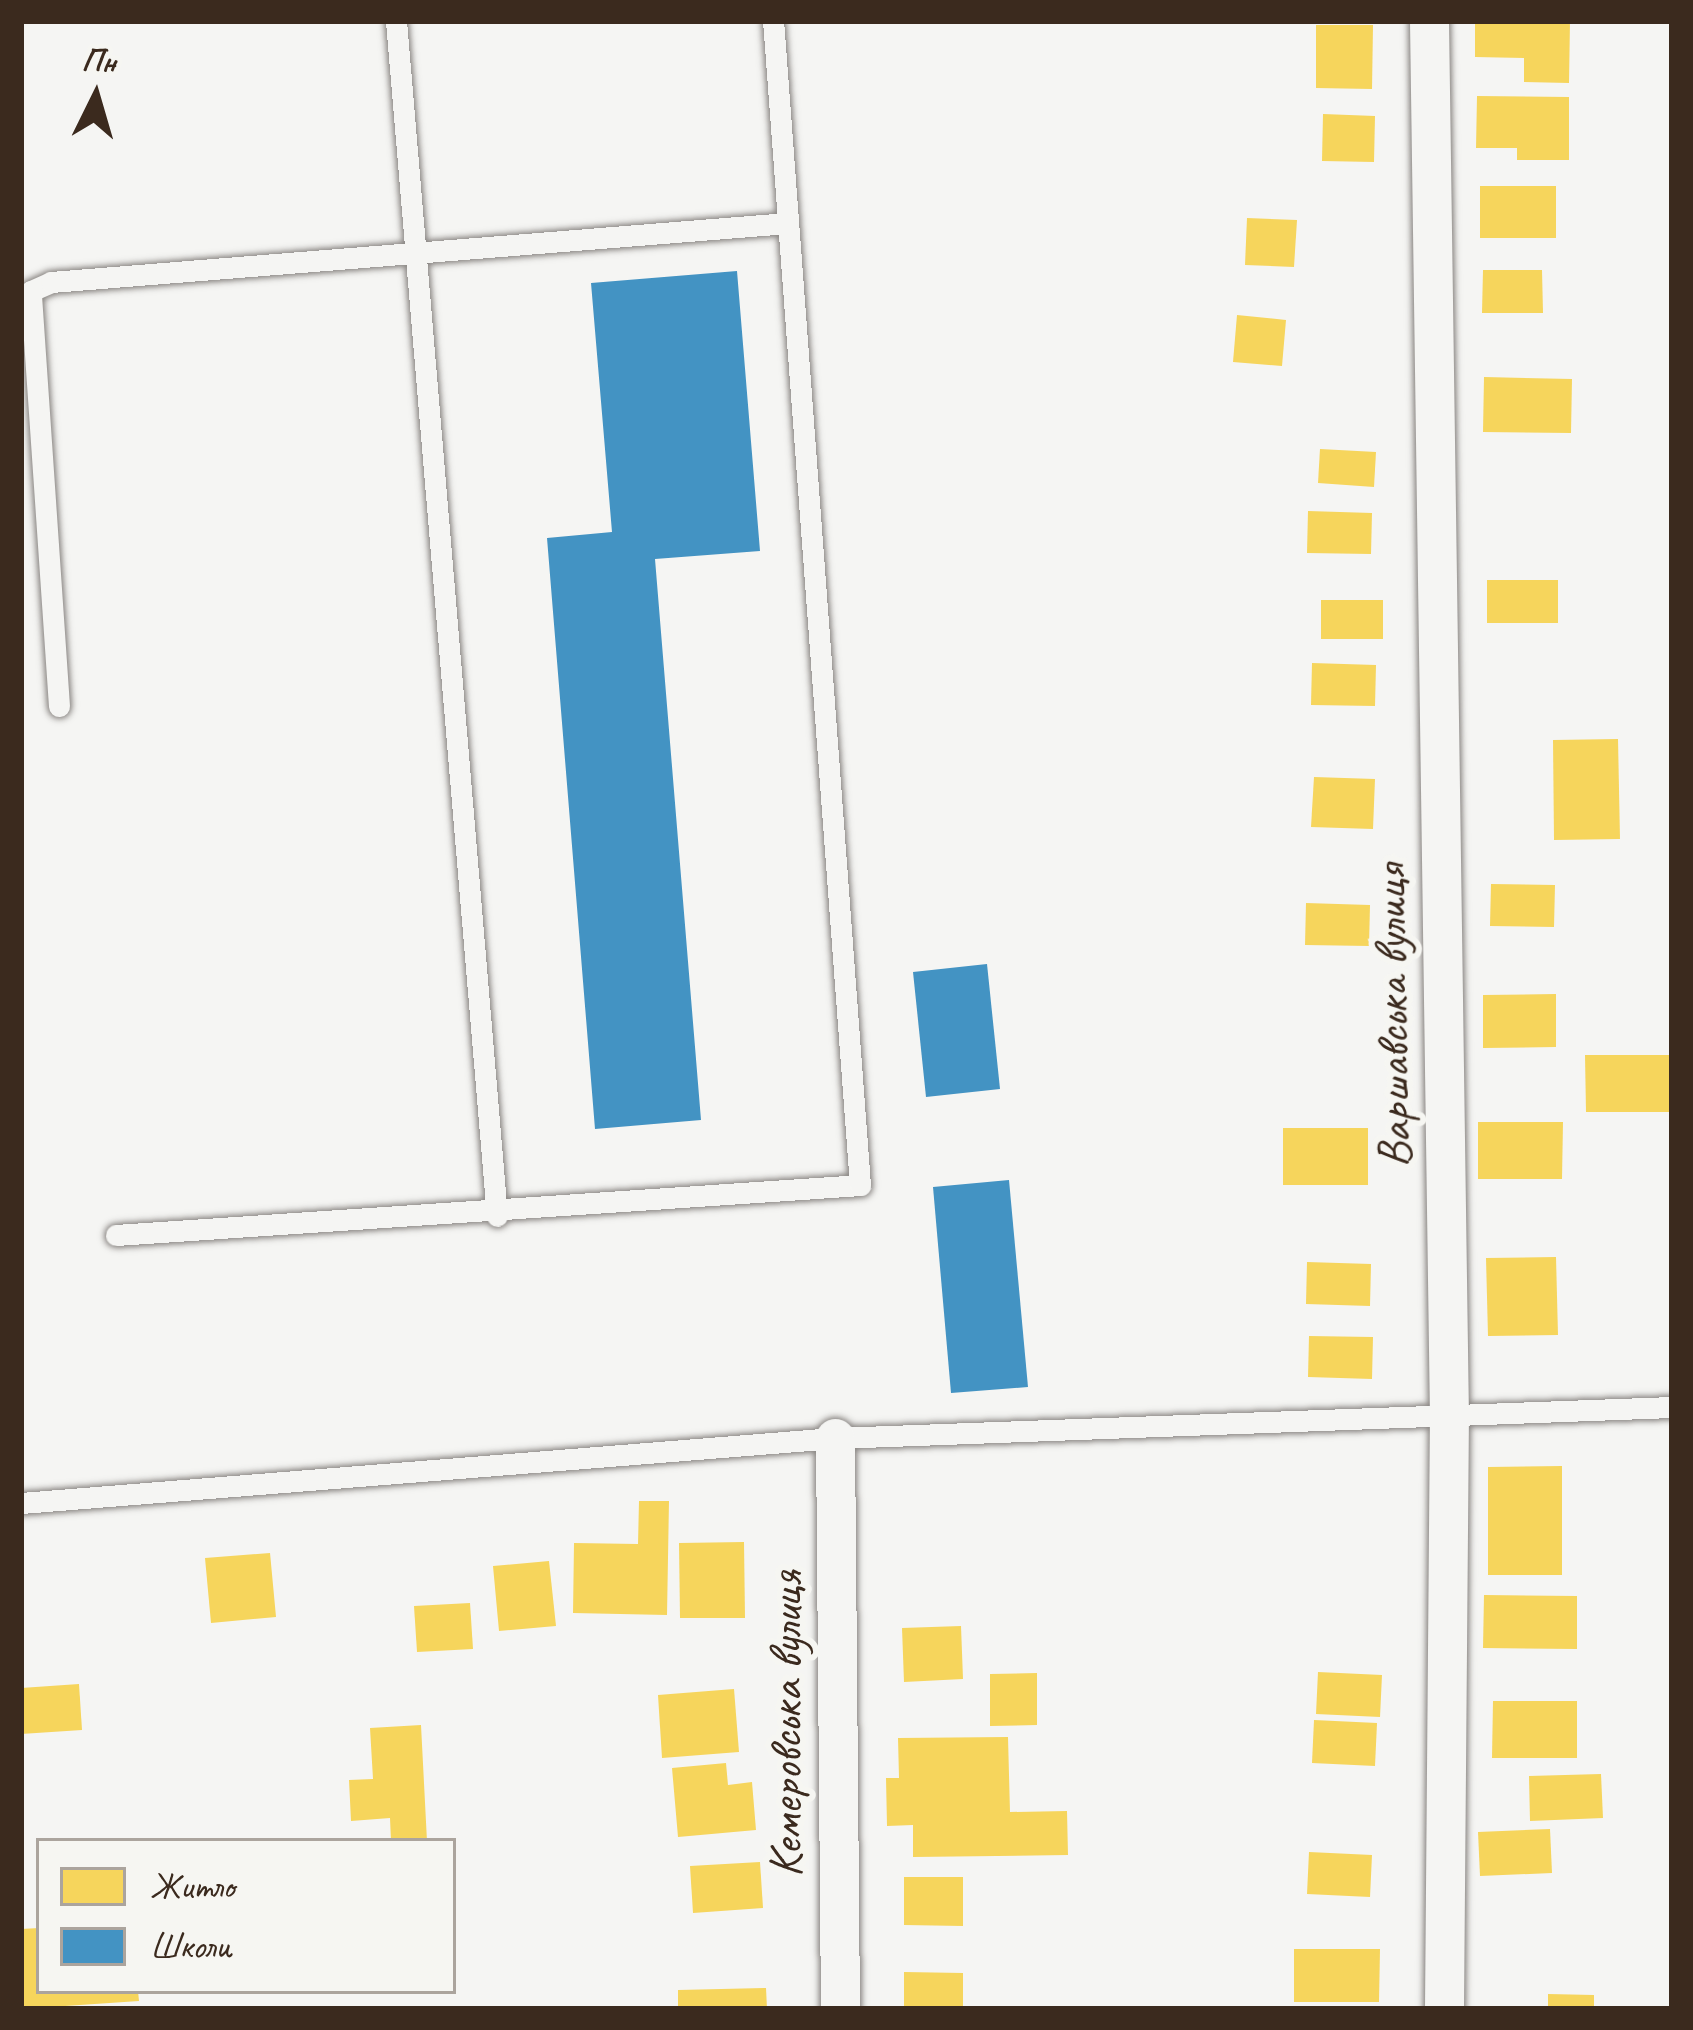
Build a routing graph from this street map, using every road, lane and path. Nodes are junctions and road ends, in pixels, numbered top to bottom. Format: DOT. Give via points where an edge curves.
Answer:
graph roads {
  1 [pos="396,21"];
  2 [pos="773,21"];
  3 [pos="1429,21"];
  4 [pos="788,223"];
  5 [pos="416,253"];
  6 [pos="59,706"];
  7 [pos="497,1216"];
  8 [pos="116,1235"];
  9 [pos="1672,1407"];
  10 [pos="1449,1412"];
  11 [pos="835,1438"];
  12 [pos="21,1503"];
  13 [pos="840,2009"];
  14 [pos="1444,2009"];
  1 -- 5 [label="lane"];
  2 -- 4 [label="lane"];
  3 -- 10 [label="street, Варшавська вулиця"];
  4 -- 5 [label="lane"];
  4 -- 7 [label="lane" via="860,1185"];
  5 -- 6 [label="lane" via="51,282 31,291"];
  5 -- 7 [label="lane"];
  7 -- 8 [label="lane"];
  9 -- 10 [label="lane"];
  10 -- 11 [label="lane"];
  10 -- 14 [label="street, Варшавська вулиця"];
  11 -- 12 [label="lane"];
  11 -- 13 [label="street, Кемеровська вулиця"];
}
